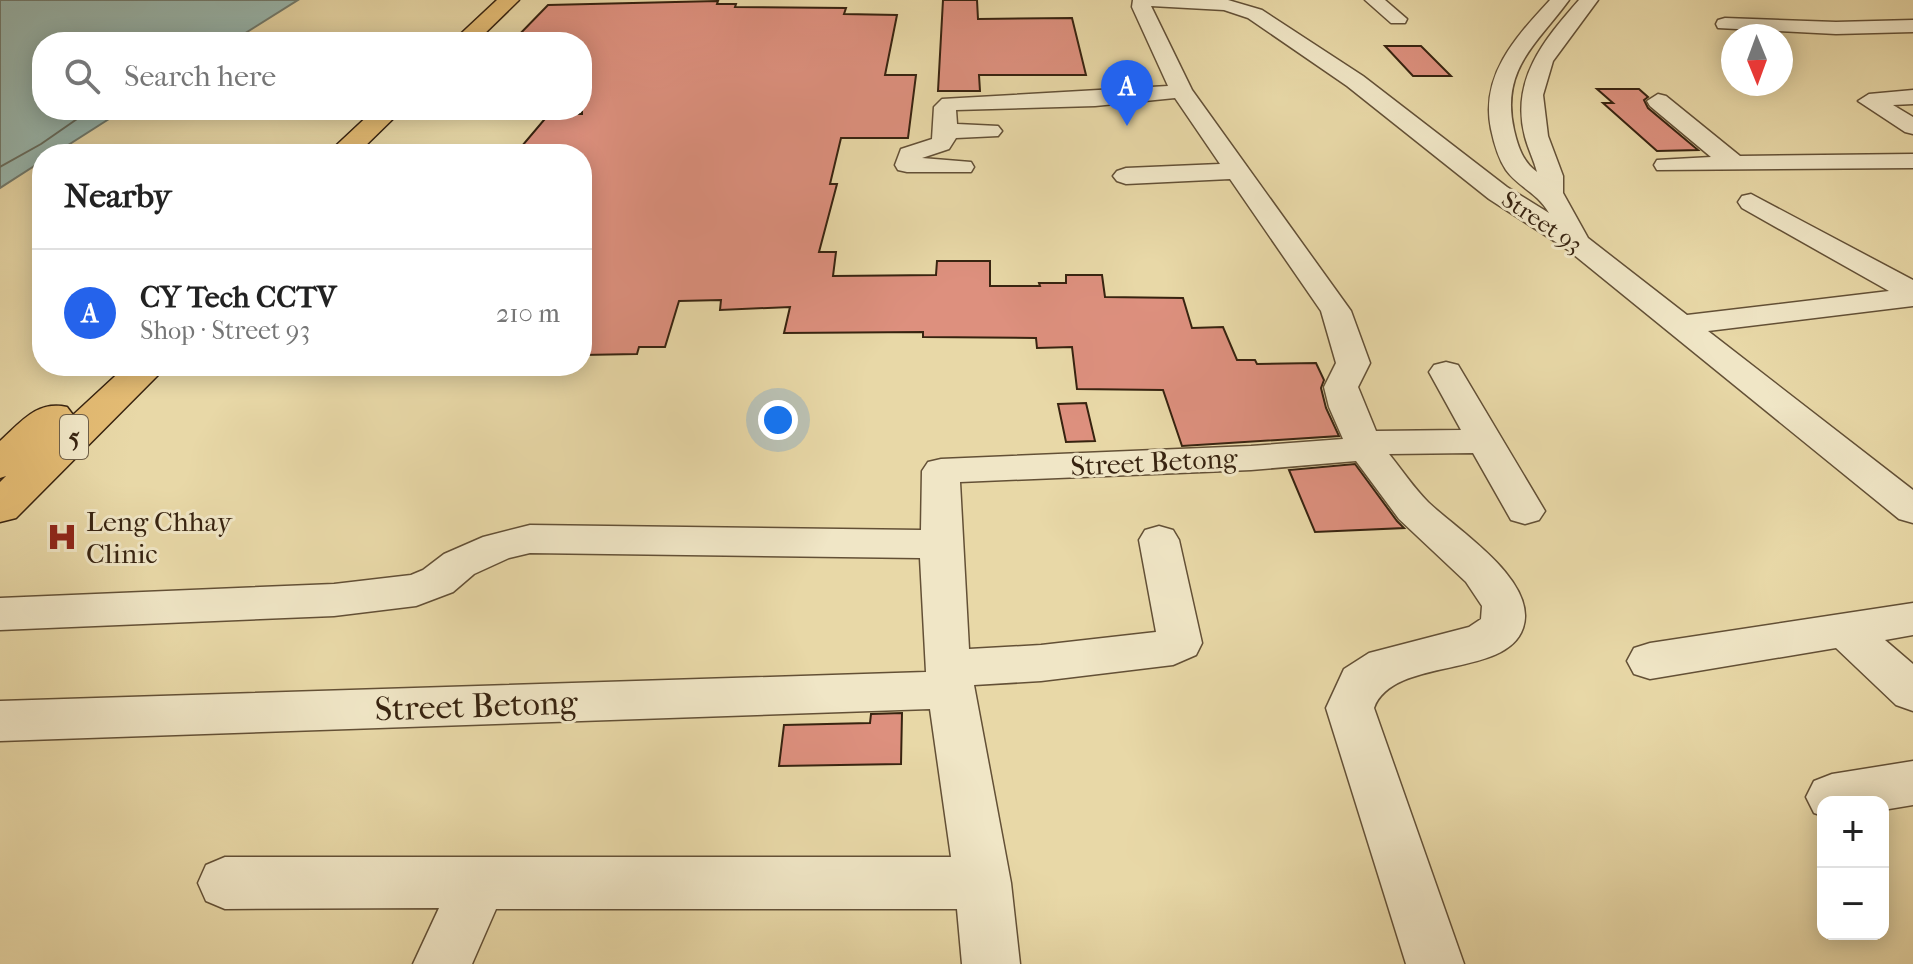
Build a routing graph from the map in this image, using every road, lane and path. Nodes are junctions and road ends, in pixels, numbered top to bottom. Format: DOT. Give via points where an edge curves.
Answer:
graph roads {
  1 [pos="509,0"];
  2 [pos="533,0"];
  3 [pos="1374,0"];
  4 [pos="1560,0"];
  5 [pos="1589,0"];
  6 [pos="1144,1"];
  7 [pos="1398,19"];
  8 [pos="1793,25"];
  9 [pos="1904,27"];
  10 [pos="474,32"];
  11 [pos="499,32"];
  12 [pos="1913,36"];
  13 [pos="1181,91"];
  14 [pos="1913,97"];
  15 [pos="1658,101"];
  16 [pos="389,120"];
  17 [pos="396,120"];
  18 [pos="1913,127"];
  19 [pos="945,131"];
  20 [pos="990,131"];
  21 [pos="355,144"];
  22 [pos="378,144"];
  23 [pos="1913,161"];
  24 [pos="1734,164"];
  25 [pos="1666,165"];
  26 [pos="962,167"];
  27 [pos="1239,171"];
  28 [pos="1126,176"];
  29 [pos="1498,193"];
  30 [pos="1550,193"];
  31 [pos="1751,202"];
  32 [pos="1578,244"];
  33 [pos="1913,294"];
  34 [pos="1680,325"];
  35 [pos="1446,372"];
  36 [pos="97,376"];
  37 [pos="138,376"];
  38 [pos="1485,441"];
  39 [pos="1364,446"];
  40 [pos="0,464"];
  41 [pos="1911,506"];
  42 [pos="0,507"];
  43 [pos="1525,511"];
  44 [pos="1159,540"];
  45 [pos="939,544"];
  46 [pos="0,614"];
  47 [pos="1913,619"];
  48 [pos="1846,631"];
  49 [pos="1650,661"];
  50 [pos="950,679"];
  51 [pos="1913,692"];
  52 [pos="0,721"];
  53 [pos="1913,783"];
  54 [pos="1838,796"];
  55 [pos="481,881"];
  56 [pos="225,883"];
  57 [pos="984,883"];
  58 [pos="442,964"];
  59 [pos="991,964"];
  60 [pos="1435,964"];
  1 -- 10 [label="highway"];
  2 -- 11 [label="highway"];
  3 -- 7 [label="street"];
  4 -- 30 [label="street" via="1505,70 1498,101 1511,159"];
  5 -- 30 [label="street" via="1534,74 1529,105 1553,174"];
  6 -- 13 [label="street" via="1141,7"];
  6 -- 29 [label="street, Street 93" via="1226,5 1255,14 1355,81"];
  8 -- 9 [label="street"];
  9 -- 12 [label="street"];
  13 -- 19 [label="street" via="950,104 945,107"];
  13 -- 27 [label="street"];
  14 -- 18 [label="street" via="1869,101"];
  15 -- 24 [label="street"];
  16 -- 21 [label="highway"];
  17 -- 22 [label="highway"];
  19 -- 20 [label="street"];
  19 -- 26 [label="street" via="941,144 910,154 907,165"];
  23 -- 24 [label="street"];
  24 -- 25 [label="street"];
  27 -- 28 [label="street"];
  27 -- 39 [label="street" via="1336,311 1353,363 1341,387"];
  29 -- 30 [label="street"];
  29 -- 32 [label="street, Street 93"];
  30 -- 32 [label="street"];
  31 -- 33 [label="street"];
  32 -- 34 [label="street, Street 93"];
  33 -- 34 [label="street"];
  34 -- 41 [label="street, Street 93"];
  35 -- 38 [label="street"];
  36 -- 40 [label="highway, 5"];
  37 -- 42 [label="highway, 5"];
  38 -- 39 [label="street, Street Betong"];
  38 -- 43 [label="street"];
  39 -- 45 [label="street, Street Betong" via="1251,458 941,471"];
  39 -- 60 [label="street" via="1413,510 1481,571 1504,605 1502,627 1485,639 1385,666 1360,682 1350,708"];
  44 -- 50 [label="street, Street Betong" via="1179,625 1180,643 1173,648"];
  45 -- 46 [label="street" via="530,539 485,553 416,590 334,600"];
  45 -- 50 [label="street"];
  47 -- 48 [label="street"];
  48 -- 49 [label="street"];
  48 -- 51 [label="street"];
  50 -- 52 [label="street, Street Betong"];
  50 -- 57 [label="street"];
  53 -- 54 [label="street"];
  55 -- 56 [label="street"];
  55 -- 57 [label="street"];
  55 -- 58 [label="street"];
  57 -- 59 [label="street"];
}
